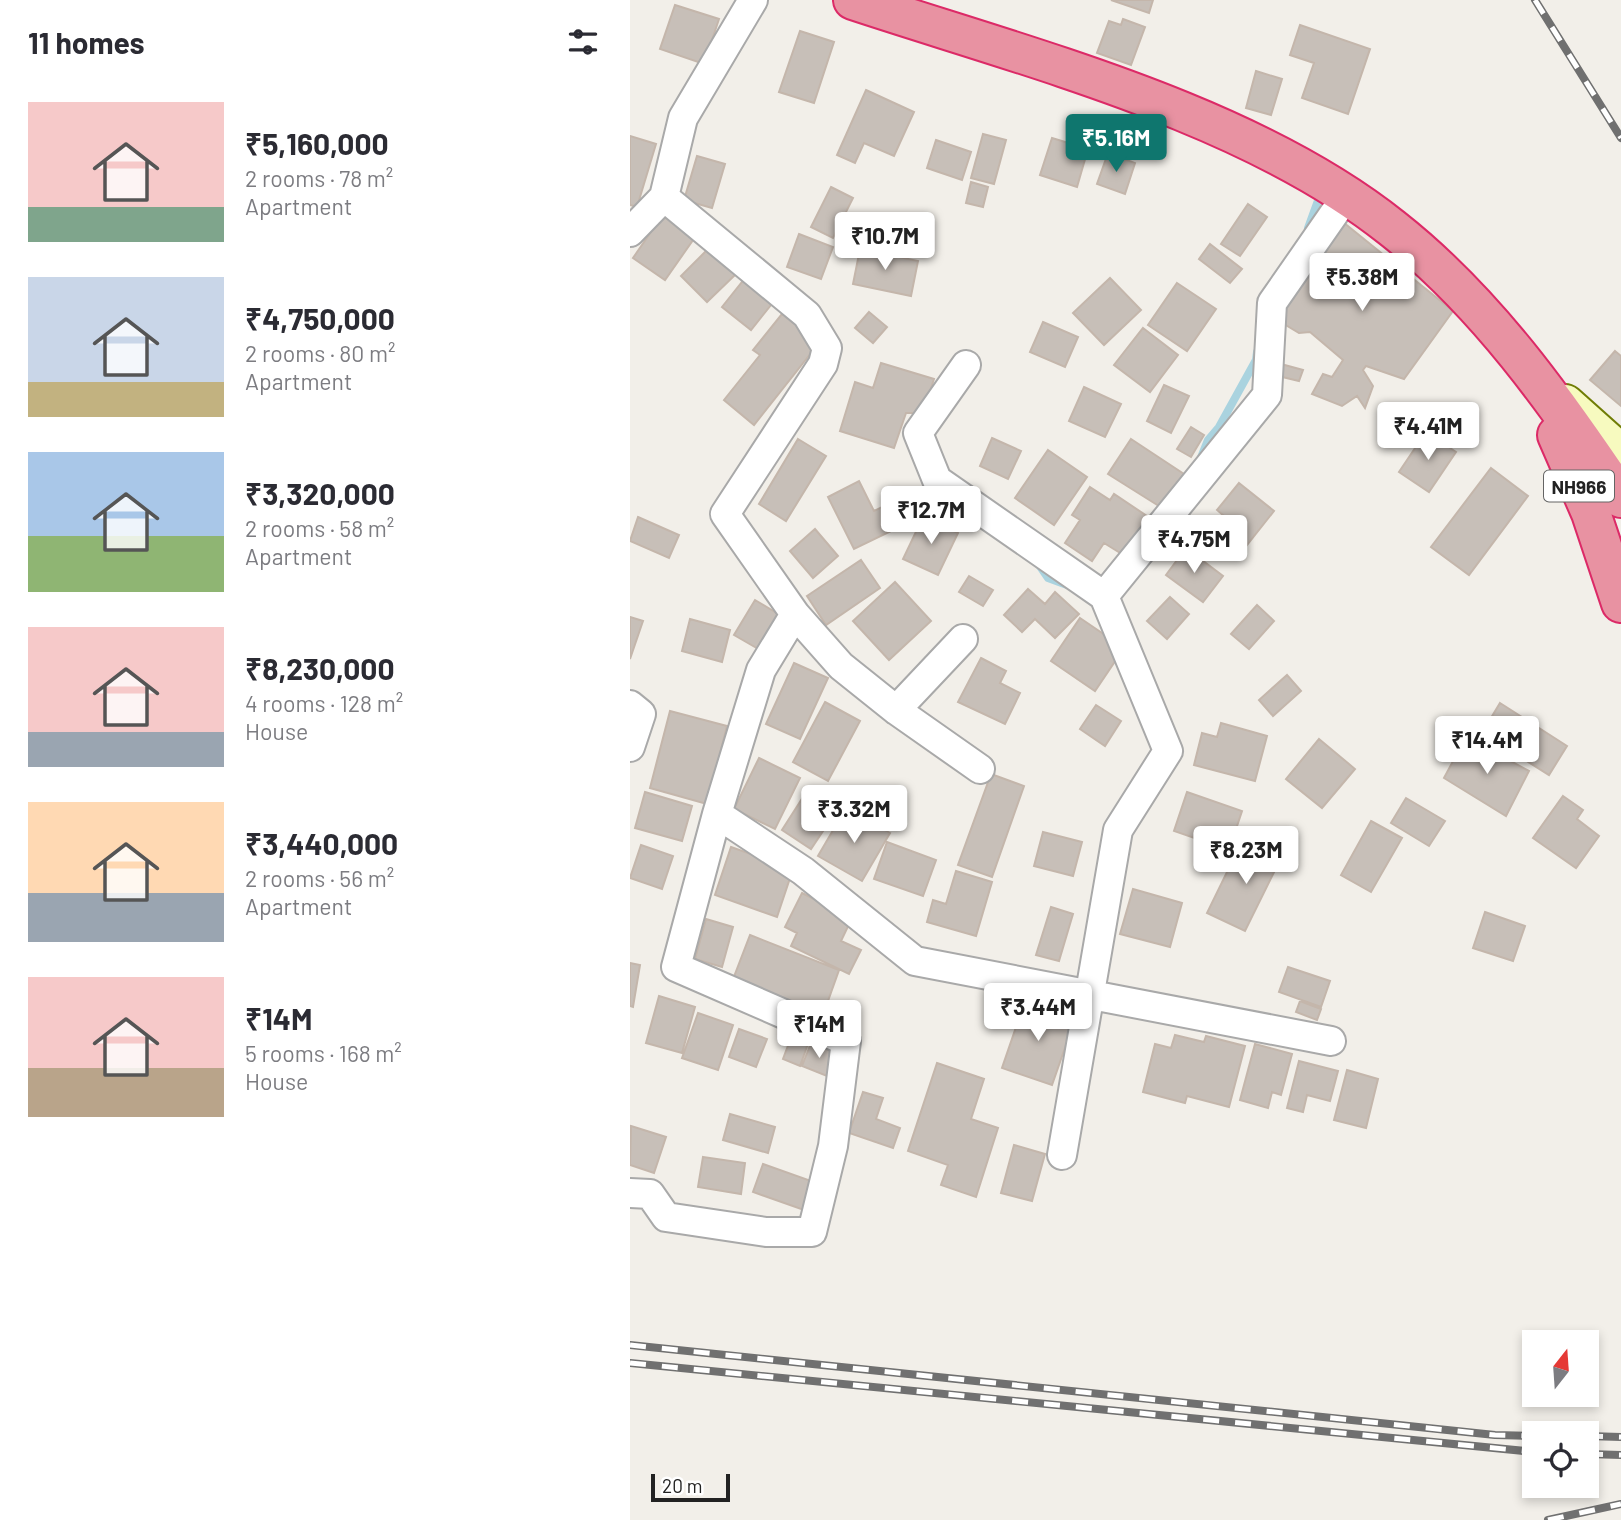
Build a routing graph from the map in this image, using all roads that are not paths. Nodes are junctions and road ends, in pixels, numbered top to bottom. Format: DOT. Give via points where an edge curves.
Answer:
graph roads {
  1 [pos="753,0"];
  2 [pos="853,0"];
  3 [pos="1348,195"];
  4 [pos="664,197"];
  5 [pos="630,232"];
  6 [pos="965,365"];
  7 [pos="1529,372"];
  8 [pos="1621,454"];
  9 [pos="1621,498"];
  10 [pos="1104,596"];
  11 [pos="1621,603"];
  12 [pos="795,614"];
  13 [pos="963,639"];
  14 [pos="630,705"];
  15 [pos="896,710"];
  16 [pos="630,747"];
  17 [pos="980,769"];
  18 [pos="717,814"];
  19 [pos="1088,996"];
  20 [pos="1331,1041"];
  21 [pos="1062,1155"];
  22 [pos="630,1194"];
  1 -- 4 [label="street" via="683,118"];
  2 -- 3 [label="highway, NH966" via="1153,100 1288,160"];
  3 -- 7 [label="highway, NH966" via="1457,285"];
  3 -- 10 [label="street" via="1272,303 1267,395"];
  4 -- 5 [label="street"];
  4 -- 12 [label="street" via="807,314 827,348 822,365 725,514"];
  6 -- 10 [label="street" via="918,433 937,480"];
  7 -- 8 [label="main road"];
  7 -- 9 [label="highway, NH966" via="1575,429"];
  7 -- 11 [label="highway, NH966" via="1591,513"];
  10 -- 19 [label="street" via="1168,751 1118,830"];
  12 -- 15 [label="street" via="841,666"];
  12 -- 18 [label="street" via="761,670"];
  13 -- 15 [label="street"];
  14 -- 16 [label="street" via="641,714"];
  15 -- 17 [label="street"];
  18 -- 19 [label="street" via="803,871 915,961"];
  18 -- 22 [label="street" via="676,967 846,1041 833,1146 812,1232 766,1232 666,1217 650,1194"];
  19 -- 20 [label="street"];
  19 -- 21 [label="street"];
}
